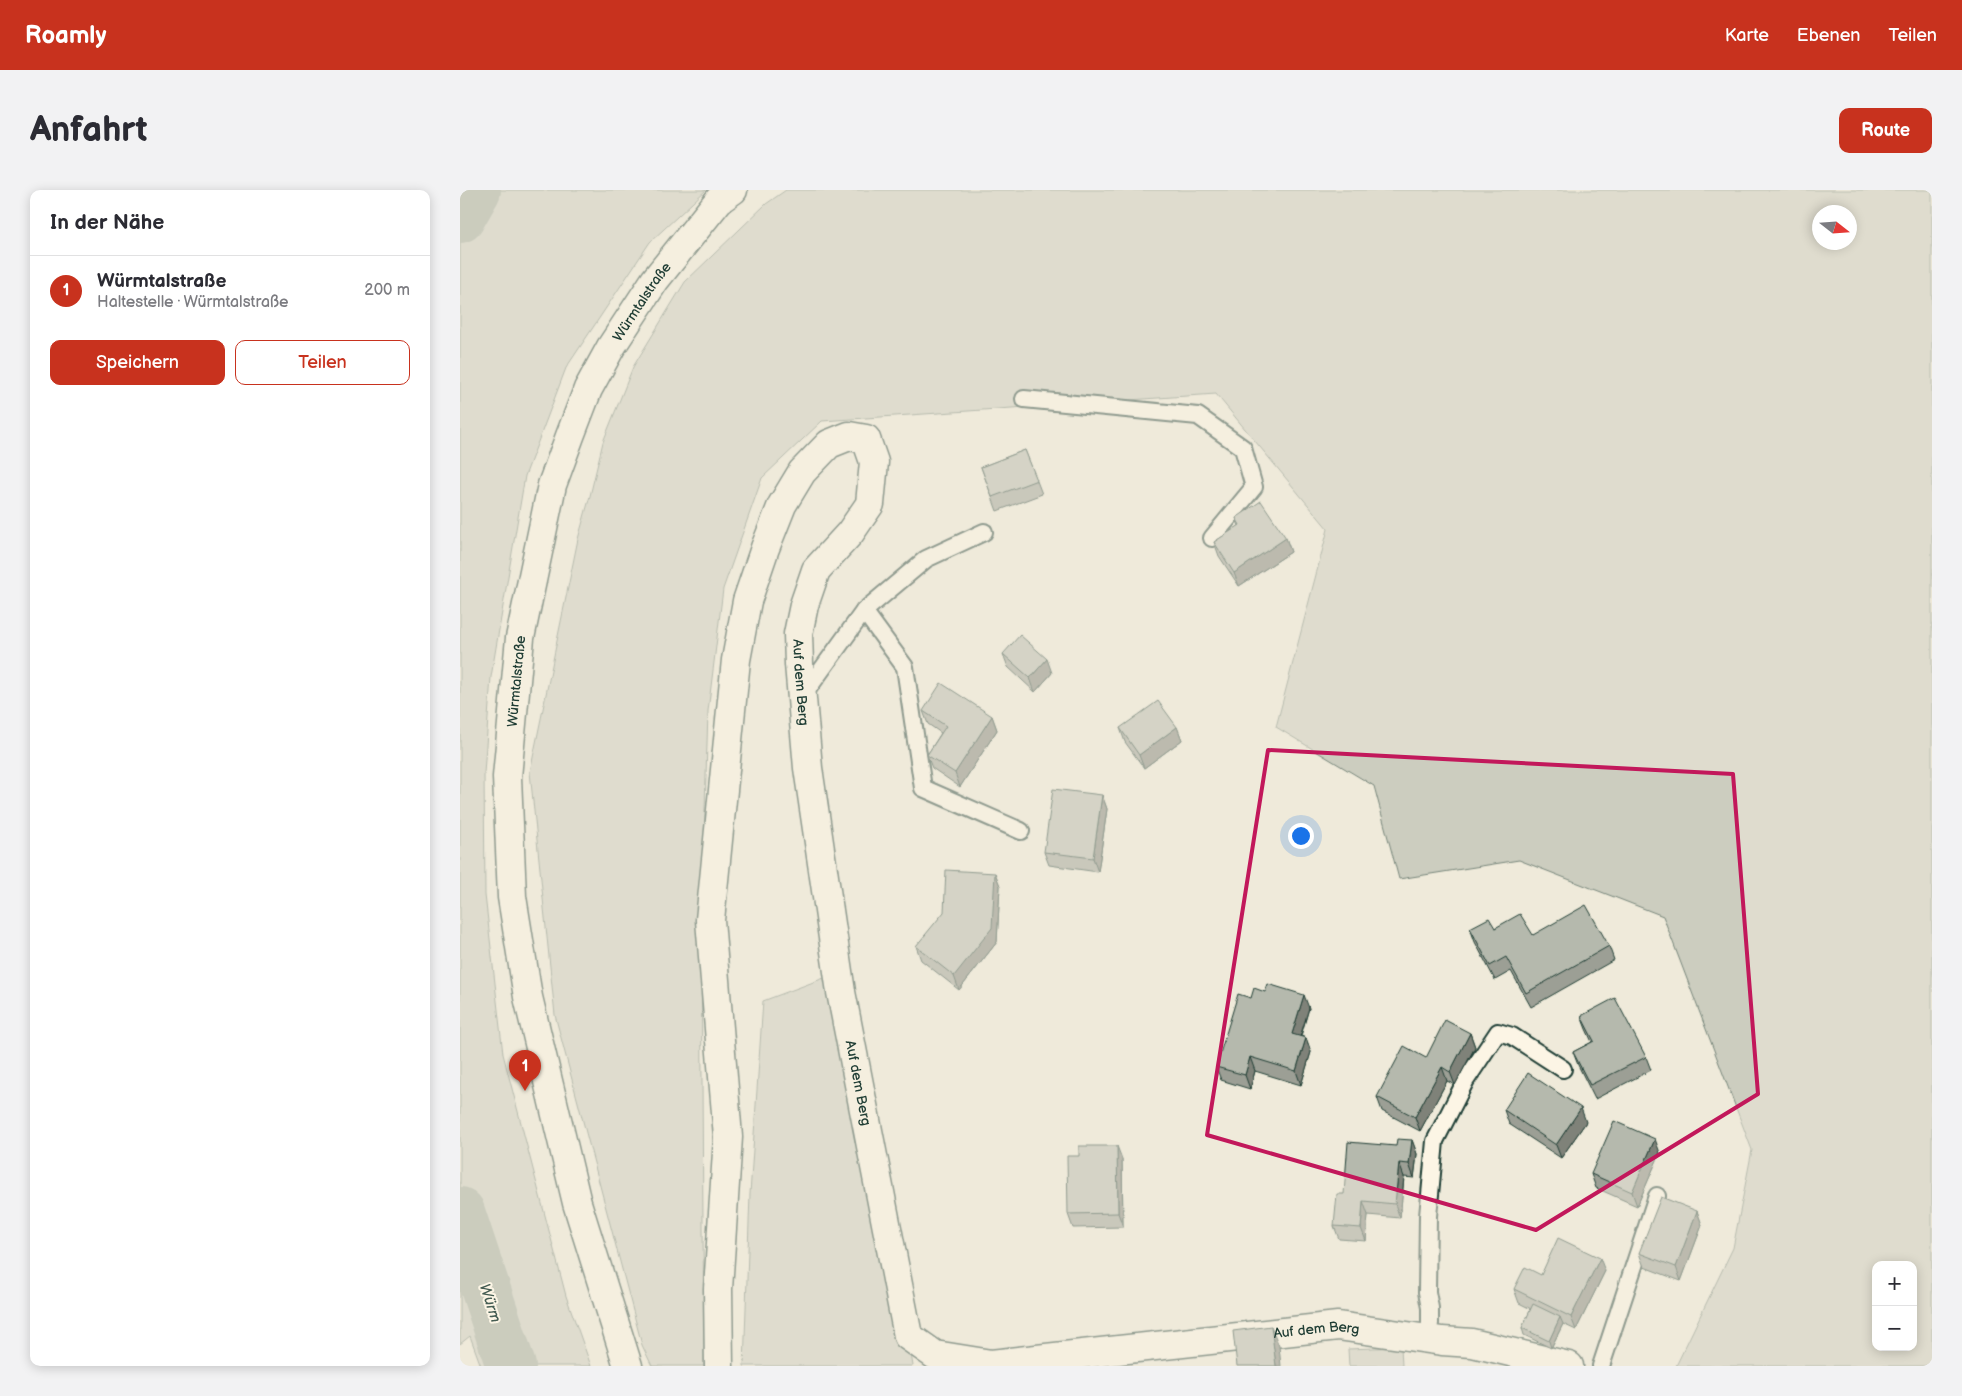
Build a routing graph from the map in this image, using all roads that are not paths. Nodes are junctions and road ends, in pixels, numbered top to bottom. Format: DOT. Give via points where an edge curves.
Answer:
graph roads {
  1 [pos="733,190"];
  2 [pos="1024,399"];
  3 [pos="984,532"];
  4 [pos="1212,538"];
  5 [pos="864,611"];
  6 [pos="802,697"];
  7 [pos="1021,831"];
  8 [pos="1564,1069"];
  9 [pos="1657,1196"];
  10 [pos="1428,1340"];
  11 [pos="1086,1360"];
  12 [pos="628,1366"];
  13 [pos="719,1366"];
  14 [pos="1569,1366"];
  15 [pos="1600,1366"];
  1 -- 12 [label="street, Würmtalstraße" via="719,200 655,280 588,389 552,485 520,638 507,776 512,897 528,997 576,1203"];
  2 -- 4 [label="lane" via="1198,416 1243,448 1254,487"];
  3 -- 5 [label="lane" via="926,558"];
  5 -- 6 [label="lane"];
  5 -- 7 [label="lane" via="904,667 923,788"];
  6 -- 11 [label="street, Auf dem Berg" via="808,768 841,992 908,1336 935,1355 991,1364"];
  6 -- 13 [label="street, Auf dem Berg" via="798,634 804,605 816,570 850,533 870,504 874,462 866,439 849,436 829,444 802,472 782,505 748,601 736,660 710,920 728,1137 718,1289"];
  8 -- 10 [label="lane" via="1512,1036 1498,1032 1466,1080 1435,1141 1428,1216"];
  9 -- 15 [label="lane"];
  10 -- 11 [label="street, Auf dem Berg" via="1338,1326"];
  10 -- 14 [label="street, Auf dem Berg" via="1472,1343"];
}
